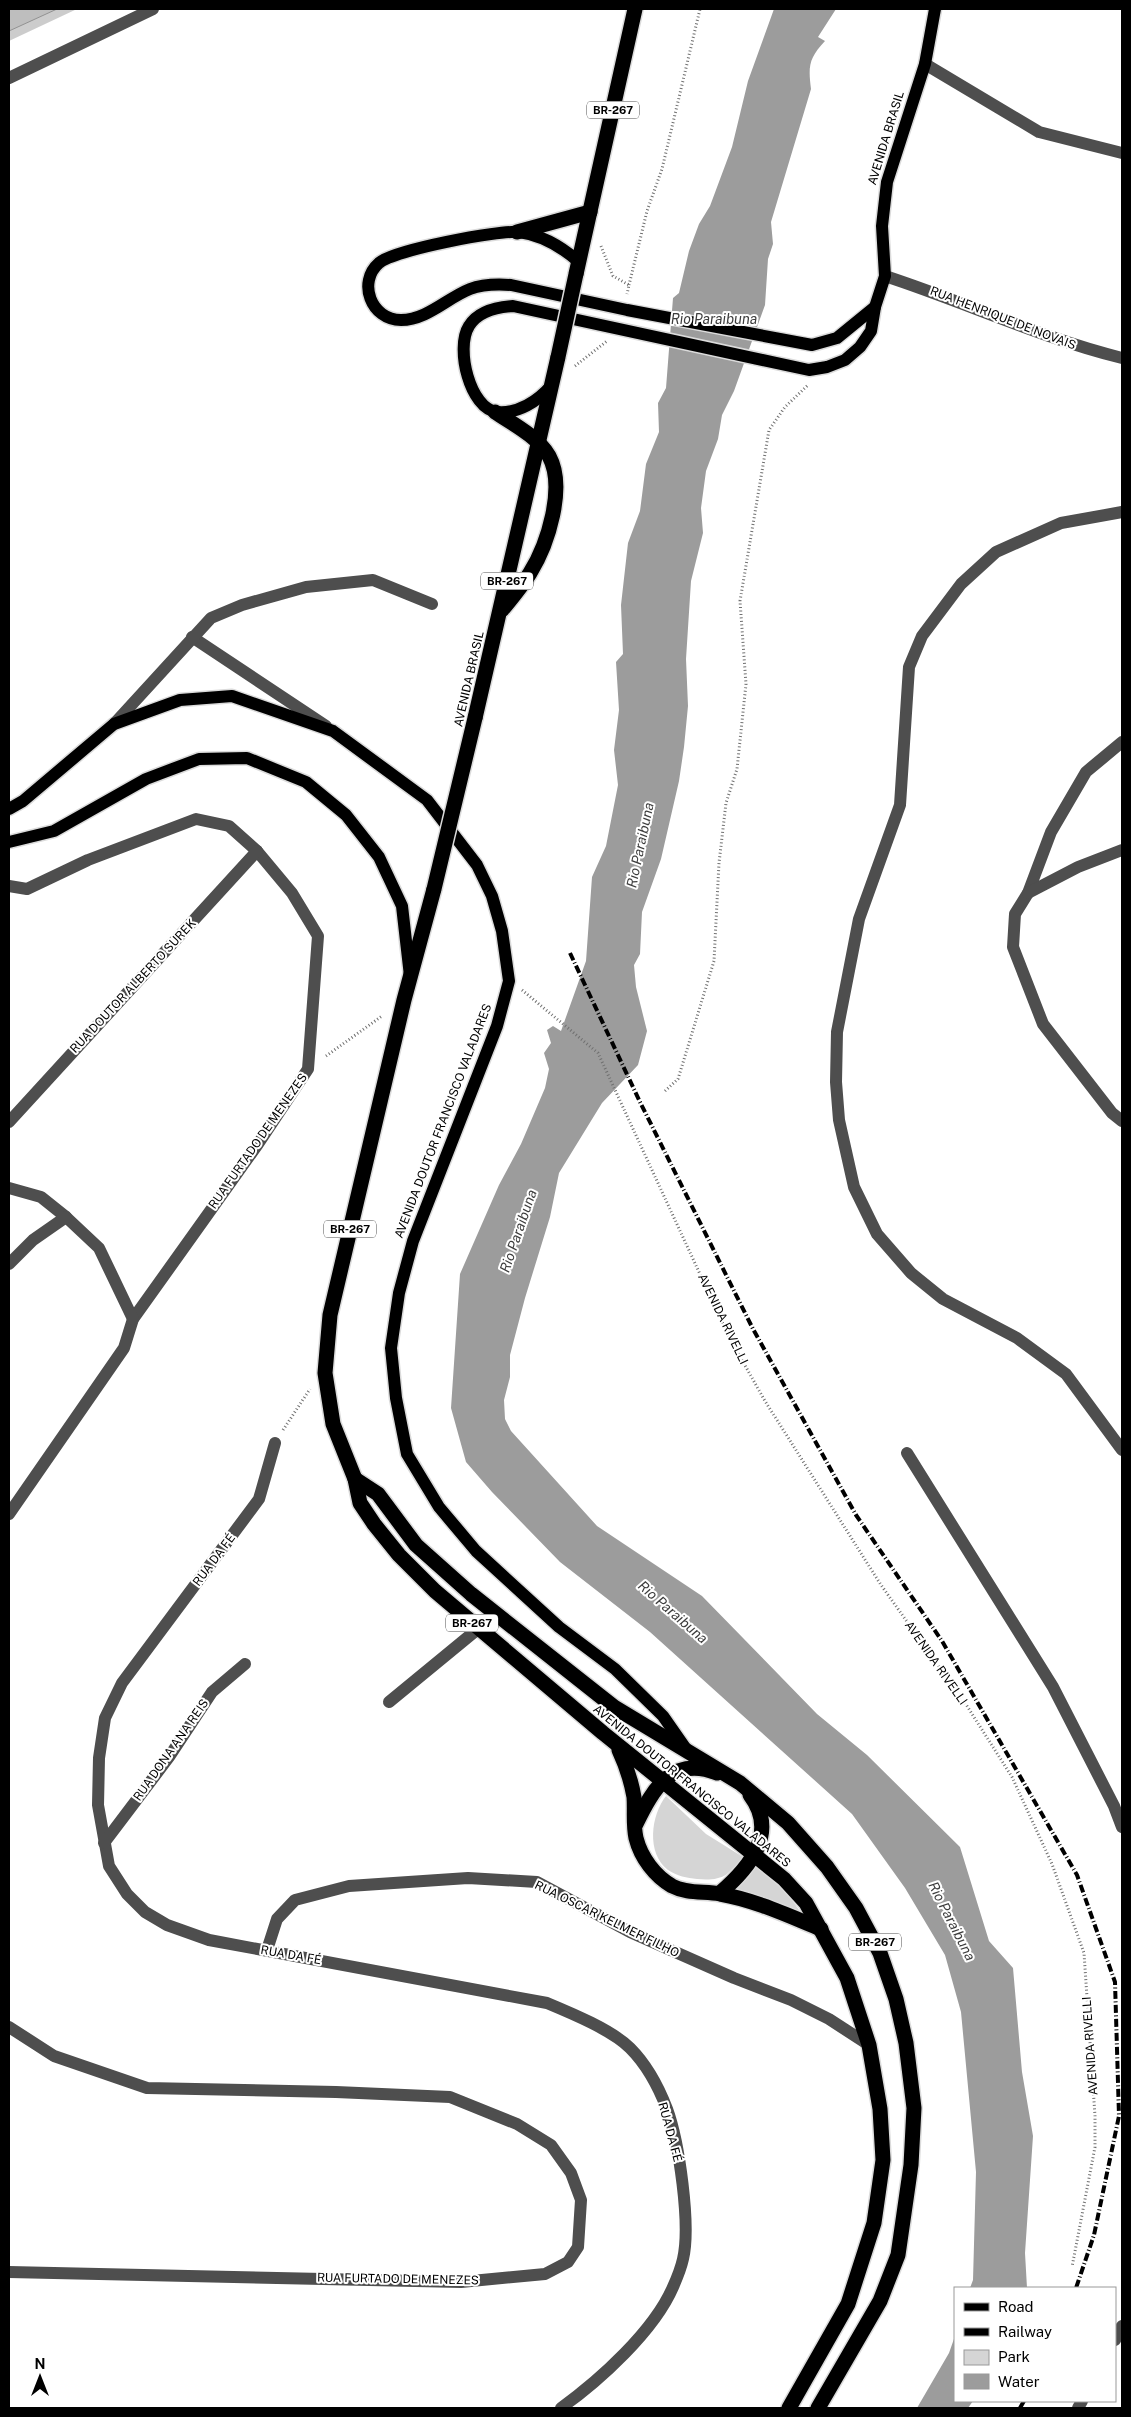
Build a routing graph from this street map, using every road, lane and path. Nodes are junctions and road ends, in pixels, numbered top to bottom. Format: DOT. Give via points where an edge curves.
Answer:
graph roads {
  1 [pos="153,9"];
  2 [pos="636,9"];
  3 [pos="700,9"];
  4 [pos="936,9"];
  5 [pos="925,64"];
  6 [pos="9,78"];
  7 [pos="1122,153"];
  8 [pos="590,212"];
  9 [pos="517,232"];
  10 [pos="601,246"];
  11 [pos="578,268"];
  12 [pos="885,276"];
  13 [pos="629,285"];
  14 [pos="875,307"];
  15 [pos="625,310"];
  16 [pos="604,345"];
  17 [pos="1122,358"];
  18 [pos="577,363"];
  19 [pos="827,367"];
  20 [pos="551,386"];
  21 [pos="496,412"];
  22 [pos="538,442"];
  23 [pos="1122,512"];
  24 [pos="432,604"];
  25 [pos="500,613"];
  26 [pos="192,637"];
  27 [pos="114,724"];
  28 [pos="332,731"];
  29 [pos="1122,742"];
  30 [pos="9,809"];
  31 [pos="9,842"];
  32 [pos="1122,850"];
  33 [pos="257,851"];
  34 [pos="9,886"];
  35 [pos="1028,893"];
  36 [pos="410,978"];
  37 [pos="529,994"];
  38 [pos="404,1000"];
  39 [pos="308,1069"];
  40 [pos="665,1090"];
  41 [pos="1122,1121"];
  42 [pos="9,1122"];
  43 [pos="9,1188"];
  44 [pos="66,1217"];
  45 [pos="9,1264"];
  46 [pos="132,1319"];
  47 [pos="325,1372"];
  48 [pos="275,1444"];
  49 [pos="1122,1450"];
  50 [pos="907,1453"];
  51 [pos="355,1479"];
  52 [pos="9,1514"];
  53 [pos="508,1624"];
  54 [pos="478,1628"];
  55 [pos="245,1664"];
  56 [pos="389,1702"];
  57 [pos="617,1745"];
  58 [pos="686,1749"];
  59 [pos="662,1781"];
  60 [pos="740,1783"];
  61 [pos="635,1825"];
  62 [pos="1122,1827"];
  63 [pos="104,1843"];
  64 [pos="756,1855"];
  65 [pos="720,1894"];
  66 [pos="821,1930"];
  67 [pos="267,1950"];
  68 [pos="9,2027"];
  69 [pos="869,2045"];
  70 [pos="1072,2266"];
  71 [pos="9,2272"];
  72 [pos="1122,2326"];
  73 [pos="1116,2338"];
  74 [pos="561,2408"];
  75 [pos="789,2408"];
  76 [pos="818,2408"];
  1 -- 6 [label="street"];
  2 -- 8 [label="highway, AVENIDA BRASIL / BR-267"];
  3 -- 13 [label="path" via="662,169 647,211"];
  4 -- 5 [label="main road, AVENIDA BRASIL"];
  5 -- 7 [label="street" via="1039,132"];
  5 -- 12 [label="main road, AVENIDA BRASIL" via="887,182 882,226"];
  8 -- 9 [label="highway"];
  8 -- 11 [label="highway, AVENIDA BRASIL / BR-267"];
  9 -- 11 [label="main road" via="550,242"];
  9 -- 15 [label="main road" via="428,245 390,256 372,270 368,293 372,304 380,313 402,320 428,312 469,290 497,284"];
  10 -- 13 [label="path" via="613,276"];
  11 -- 20 [label="highway, AVENIDA BRASIL / BR-267, bridge"];
  12 -- 14 [label="main road, AVENIDA BRASIL"];
  12 -- 17 [label="street, RUA HENRIQUE DE NOVAIS" via="1078,347"];
  13 -- 15 [label="path"];
  14 -- 15 [label="main road" via="837,338 812,345"];
  14 -- 19 [label="main road, AVENIDA BRASIL" via="871,331 860,347 844,360"];
  16 -- 18 [label="path"];
  19 -- 21 [label="main road, AVENIDA BRASIL" via="792,368 513,306 488,310 469,326 464,339 464,367 475,393"];
  19 -- 40 [label="path" via="785,407 769,430 740,601 746,684 736,769 726,802 714,961 678,1079"];
  20 -- 21 [label="main road" via="532,403"];
  20 -- 22 [label="highway, AVENIDA BRASIL / BR-267"];
  21 -- 22 [label="highway"];
  22 -- 25 [label="highway, AVENIDA BRASIL / BR-267"];
  22 -- 25 [label="highway" via="555,471 553,514 544,546 531,572"];
  23 -- 49 [label="street" via="1061,523 996,552 961,584 922,636 909,667 900,804 859,919 837,1032 836,1082 839,1120 854,1187 877,1234 911,1273 943,1299 1017,1338 1066,1374"];
  24 -- 26 [label="street" via="373,580 306,587 242,605 211,618"];
  25 -- 36 [label="highway, AVENIDA BRASIL / BR-267, bridge"];
  26 -- 27 [label="street"];
  26 -- 28 [label="street"];
  27 -- 28 [label="main road, AVENIDA DOUTOR FRANCISCO VALADARES" via="180,700 232,696"];
  27 -- 30 [label="main road, AVENIDA DOUTOR FRANCISCO VALADARES" via="23,801"];
  28 -- 58 [label="main road, AVENIDA DOUTOR FRANCISCO VALADARES" via="427,800 477,865 492,896 502,931 509,981 497,1026 413,1241 399,1293 391,1348 396,1398 407,1454 439,1507 476,1551 559,1627 615,1669 663,1716"];
  29 -- 35 [label="street" via="1086,772 1051,832"];
  31 -- 36 [label="main road, AVENIDA DOUTOR FRANCISCO VALADARES" via="54,831 146,779 199,759 247,758 306,782 346,815 379,857 402,906"];
  32 -- 35 [label="street" via="1078,867"];
  33 -- 34 [label="street, RUA FURTADO DE MENEZES" via="229,826 196,819 88,860 27,889"];
  33 -- 39 [label="street, RUA FURTADO DE MENEZES" via="292,893 318,936"];
  33 -- 42 [label="street, RUA DOUTOR ALBERTO SUREK"];
  35 -- 41 [label="street" via="1015,914 1012,947 1043,1024 1112,1113"];
  36 -- 38 [label="highway, AVENIDA DOUTOR FRANCISCO VALADARES / BR-267"];
  37 -- 70 [label="path, AVENIDA RIVELLI" via="598,1053 729,1337 881,1585 967,1706 1012,1777 1052,1864 1084,1953 1095,2116 1095,2147"];
  38 -- 39 [label="path"];
  38 -- 47 [label="highway, AVENIDA DOUTOR FRANCISCO VALADARES / BR-267" via="330,1315"];
  39 -- 46 [label="street, RUA FURTADO DE MENEZES"];
  43 -- 44 [label="street" via="40,1197"];
  44 -- 45 [label="street" via="33,1240"];
  44 -- 46 [label="street" via="99,1248"];
  46 -- 52 [label="street, RUA FURTADO DE MENEZES" via="124,1348"];
  47 -- 48 [label="path"];
  47 -- 51 [label="highway, AVENIDA DOUTOR FRANCISCO VALADARES / BR-267" via="333,1424"];
  48 -- 63 [label="street, RUA DA FÉ" via="259,1499 122,1683 105,1718 99,1758 98,1805"];
  50 -- 62 [label="street" via="1053,1687"];
  51 -- 53 [label="highway, AVENIDA DOUTOR FRANCISCO VALADARES / BR-267" via="378,1494 416,1545 439,1568"];
  51 -- 54 [label="highway, AVENIDA DOUTOR FRANCISCO VALADARES / BR-267" via="360,1503 399,1555"];
  53 -- 54 [label="highway"];
  53 -- 58 [label="highway, AVENIDA DOUTOR FRANCISCO VALADARES / BR-267" via="614,1707"];
  54 -- 56 [label="street"];
  54 -- 57 [label="highway, AVENIDA DOUTOR FRANCISCO VALADARES / BR-267"];
  55 -- 63 [label="street, RUA DONA ANA REIS" via="212,1692 169,1757"];
  57 -- 59 [label="highway, AVENIDA DOUTOR FRANCISCO VALADARES / BR-267"];
  57 -- 61 [label="highway" via="628,1767"];
  58 -- 60 [label="highway, AVENIDA DOUTOR FRANCISCO VALADARES / BR-267"];
  59 -- 60 [label="highway, BR-267" via="677,1770 695,1769 714,1772"];
  59 -- 61 [label="highway, BR-267"];
  59 -- 64 [label="highway, AVENIDA DOUTOR FRANCISCO VALADARES / BR-267"];
  60 -- 64 [label="highway, BR-267" via="757,1805 761,1822"];
  60 -- 76 [label="highway, AVENIDA DOUTOR FRANCISCO VALADARES / BR-267" via="788,1823 827,1867 856,1908 880,1953 896,1999 906,2043 914,2108 911,2165 898,2255 880,2301"];
  61 -- 65 [label="highway" via="636,1839 654,1872 673,1887"];
  63 -- 67 [label="street, RUA DA FÉ" via="109,1866 127,1894 145,1912 167,1925 208,1940"];
  64 -- 65 [label="highway, BR-267" via="740,1877"];
  64 -- 66 [label="highway, AVENIDA DOUTOR FRANCISCO VALADARES / BR-267" via="806,1903"];
  65 -- 66 [label="highway" via="776,1911"];
  66 -- 69 [label="highway, AVENIDA DOUTOR FRANCISCO VALADARES / BR-267" via="847,1978"];
  67 -- 69 [label="street, RUA OSCAR KELMER FILHO" via="277,1919 295,1900 350,1886 468,1878 537,1882 630,1932 830,2019"];
  67 -- 74 [label="street, RUA DA FÉ" via="547,2003 591,2022 629,2047 651,2077 667,2110 678,2157 684,2202 684,2258 658,2316 596,2382"];
  68 -- 71 [label="street, RUA FURTADO DE MENEZES" via="54,2056 147,2088 450,2097 517,2124 551,2144 571,2173 580,2200 578,2247 568,2262 545,2274 461,2282"];
  69 -- 75 [label="highway, AVENIDA DOUTOR FRANCISCO VALADARES / BR-267" via="880,2109 884,2160 874,2223 848,2304"];
  72 -- 73 [label="street"];
}
